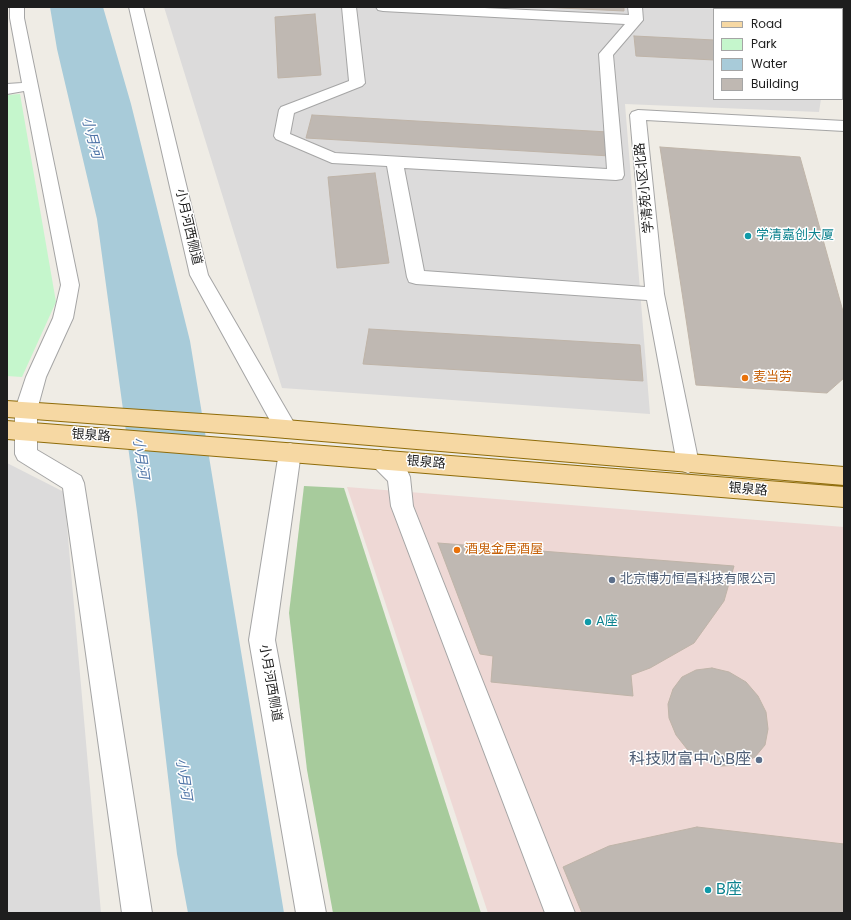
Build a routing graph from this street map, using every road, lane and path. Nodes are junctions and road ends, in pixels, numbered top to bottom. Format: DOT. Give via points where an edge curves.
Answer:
graph roads {
  1 [pos="17,7"];
  2 [pos="136,7"];
  3 [pos="349,7"];
  4 [pos="383,7"];
  5 [pos="635,14"];
  6 [pos="31,86"];
  7 [pos="7,89"];
  8 [pos="844,126"];
  9 [pos="395,162"];
  10 [pos="655,294"];
  11 [pos="17,420"];
  12 [pos="281,444"];
  13 [pos="380,459"];
  14 [pos="688,464"];
  15 [pos="844,476"];
  16 [pos="844,497"];
  17 [pos="137,913"];
  18 [pos="311,913"];
  19 [pos="560,913"];
  1 -- 6 [label="street"];
  2 -- 12 [label="street, 小月河西侧道" via="199,275"];
  3 -- 9 [label="street" via="357,83 287,110 282,136 332,158"];
  4 -- 5 [label="street"];
  5 -- 9 [label="street" via="606,54 616,175"];
  6 -- 7 [label="street"];
  6 -- 11 [label="street" via="70,285 63,318"];
  8 -- 10 [label="street, 学清苑小区北路" via="638,115"];
  9 -- 10 [label="street" via="416,277"];
  10 -- 14 [label="street, 学清苑小区北路"];
  11 -- 12 [label="main road, 银泉路" via="52,433"];
  11 -- 12 [label="main road, 银泉路" via="51,412 262,427"];
  11 -- 17 [label="street" via="26,454 73,483"];
  12 -- 13 [label="main road, 银泉路"];
  12 -- 14 [label="main road, 银泉路"];
  12 -- 18 [label="street, 小月河西侧道" via="262,640"];
  13 -- 16 [label="main road, 银泉路"];
  13 -- 19 [label="street" via="399,477 402,506"];
  14 -- 15 [label="main road, 银泉路"];
}
